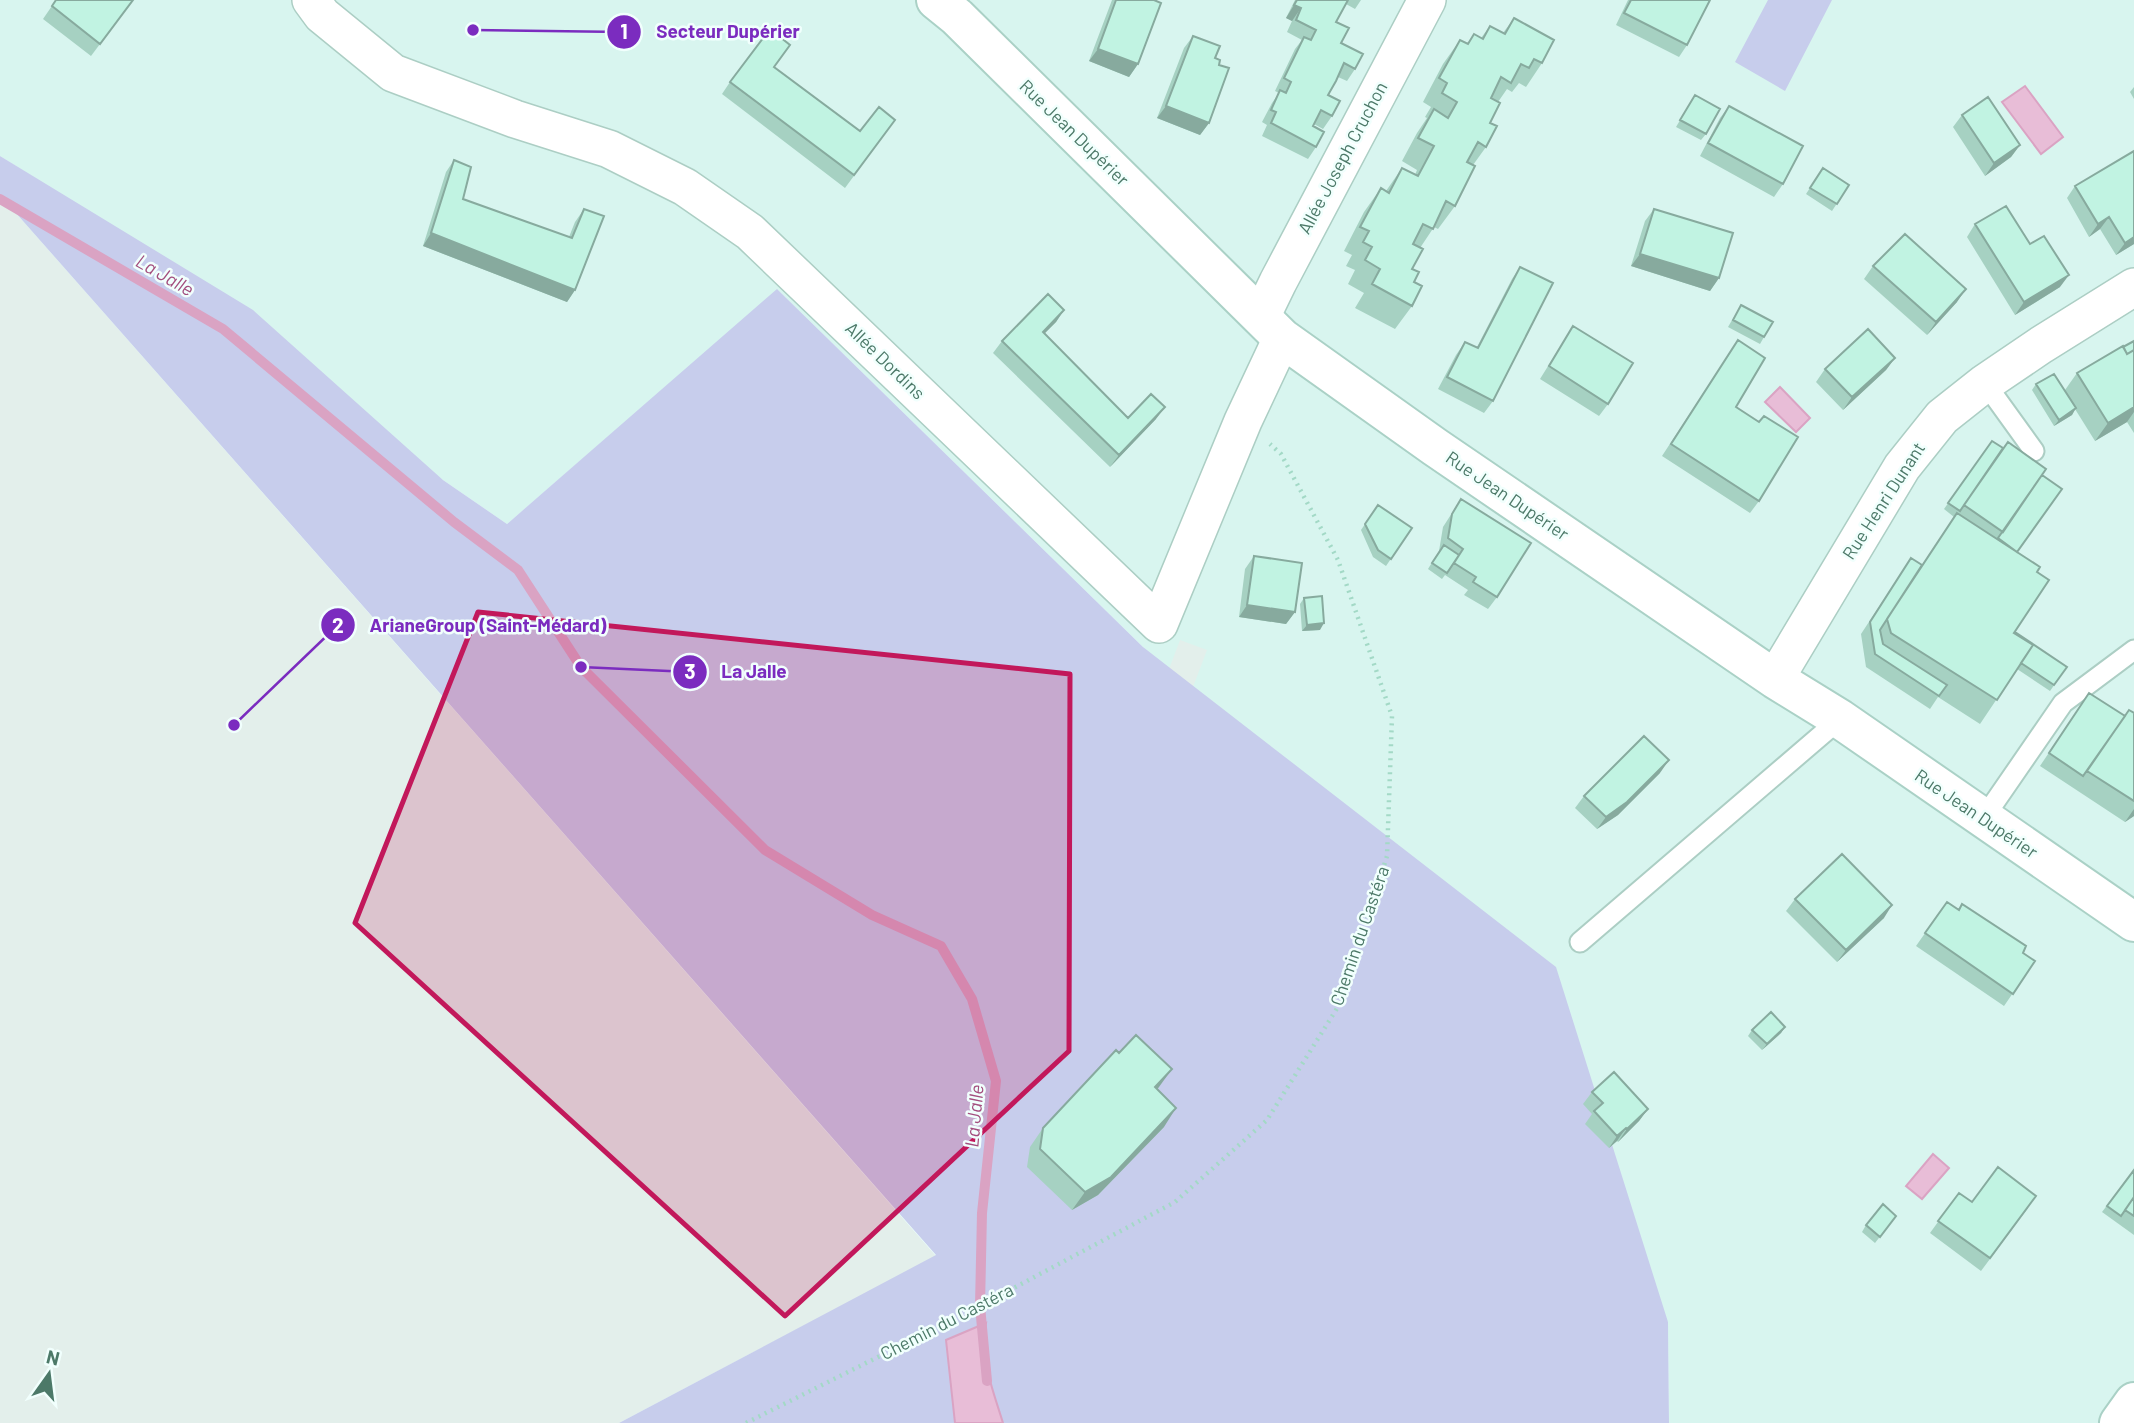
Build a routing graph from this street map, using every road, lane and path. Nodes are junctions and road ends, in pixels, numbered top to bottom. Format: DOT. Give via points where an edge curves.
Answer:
graph roads {
  1 [pos="311,0"];
  2 [pos="936,0"];
  3 [pos="1427,0"];
  4 [pos="2134,286"];
  5 [pos="1271,328"];
  6 [pos="1985,383"];
  7 [pos="1243,421"];
  8 [pos="2034,451"];
  9 [pos="2134,650"];
  10 [pos="1775,679"];
  11 [pos="1840,719"];
  12 [pos="1983,819"];
  13 [pos="2134,922"];
  14 [pos="1580,942"];
  15 [pos="746,1423"];
  1 -- 7 [label="street, Allée Dordins" via="322,15 393,74 609,149 685,187 750,232 1159,624"];
  2 -- 5 [label="street, Rue Jean Dupérier"];
  3 -- 5 [label="street, Allée Joseph Cruchon" via="1278,282"];
  4 -- 6 [label="street, Rue Henri Dunant"];
  5 -- 7 [label="street, Allée Dordins"];
  5 -- 10 [label="street, Rue Jean Dupérier" via="1435,447"];
  6 -- 8 [label="lane"];
  6 -- 10 [label="street, Rue Henri Dunant" via="1942,416 1902,467"];
  7 -- 15 [label="path, Chemin du Castéra" via="1282,454 1338,560 1392,716 1387,856 1341,1002 1267,1120 1175,1202"];
  9 -- 12 [label="lane" via="2063,704"];
  10 -- 11 [label="street, Rue Jean Dupérier"];
  11 -- 12 [label="street, Rue Jean Dupérier"];
  11 -- 14 [label="lane"];
  12 -- 13 [label="street, Rue Jean Dupérier"];
}
